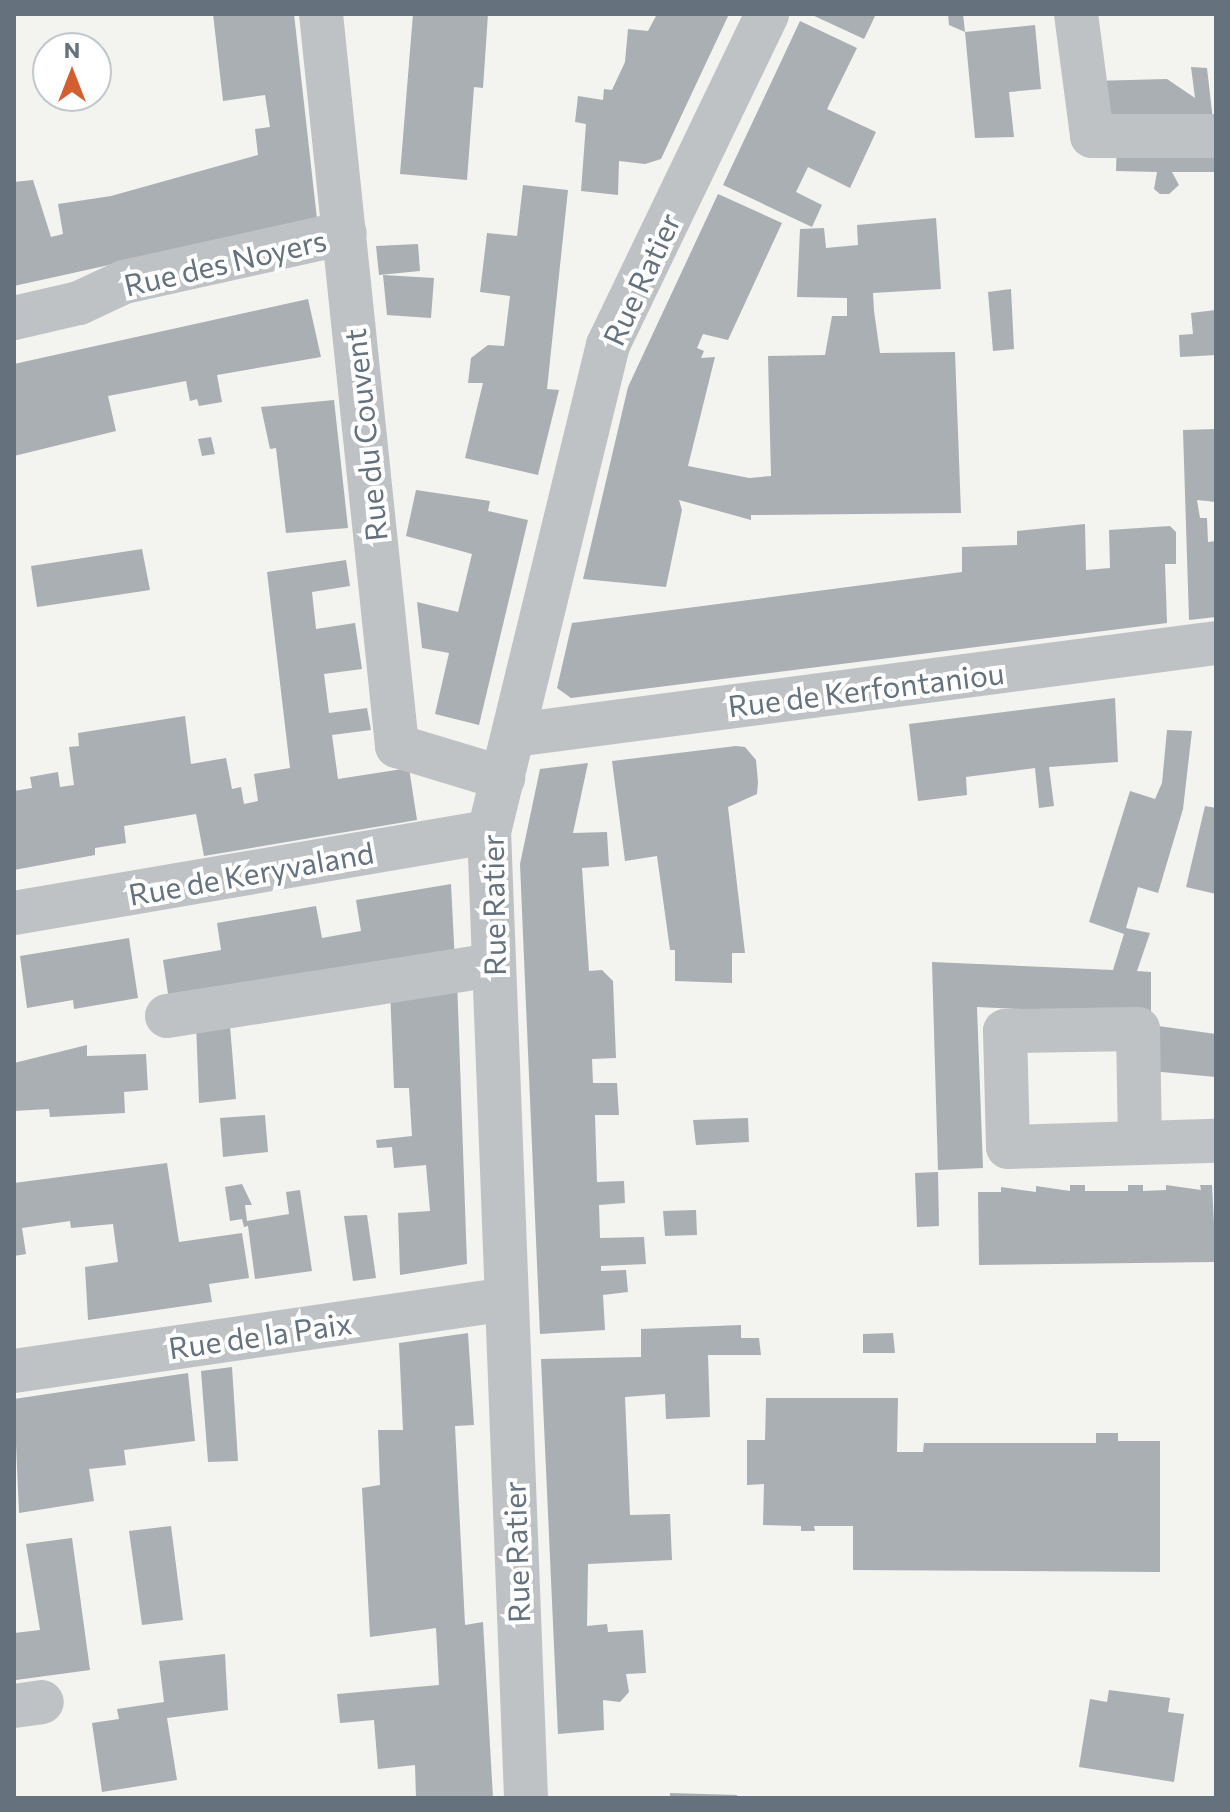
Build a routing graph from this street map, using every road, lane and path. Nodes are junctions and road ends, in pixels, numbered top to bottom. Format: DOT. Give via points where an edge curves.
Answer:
graph roads {
  1 [pos="321,14"];
  2 [pos="767,14"];
  3 [pos="1076,14"];
  4 [pos="1216,136"];
  5 [pos="345,233"];
  6 [pos="14,318"];
  7 [pos="1216,643"];
  8 [pos="515,735"];
  9 [pos="503,778"];
  10 [pos="489,832"];
  11 [pos="14,913"];
  12 [pos="493,965"];
  13 [pos="167,1016"];
  14 [pos="1216,1141"];
  15 [pos="1140,1143"];
  16 [pos="506,1299"];
  17 [pos="14,1371"];
  18 [pos="526,1798"];
  1 -- 5 [label="street, Rue du Couvent"];
  2 -- 8 [label="street, Rue Ratier" via="608,345"];
  3 -- 4 [label="street" via="1092,136"];
  5 -- 6 [label="street, Rue des Noyers" via="124,282 79,303"];
  5 -- 9 [label="street, Rue du Couvent" via="397,746"];
  7 -- 8 [label="street, Rue de Kerfontaniou"];
  8 -- 9 [label="street, Rue Ratier"];
  9 -- 10 [label="street, Rue Ratier"];
  10 -- 11 [label="street, Rue de Keryvaland"];
  10 -- 12 [label="street, Rue Ratier"];
  12 -- 13 [label="street"];
  12 -- 16 [label="street, Rue Ratier"];
  14 -- 15 [label="street"];
  16 -- 17 [label="street, Rue de la Paix"];
  16 -- 18 [label="street, Rue Ratier"];
}
